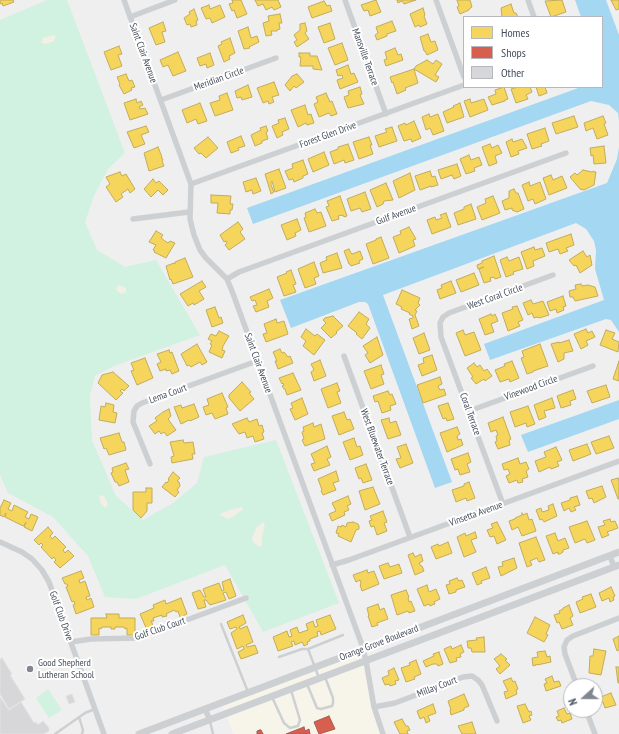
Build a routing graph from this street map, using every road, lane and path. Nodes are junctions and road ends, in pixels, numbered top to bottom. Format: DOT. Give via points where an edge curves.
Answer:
graph roads {
  1 [pos="124,0"];
  2 [pos="175,0"];
  3 [pos="345,0"];
  4 [pos="436,0"];
  5 [pos="528,0"];
  6 [pos="534,16"];
  7 [pos="130,17"];
  8 [pos="276,58"];
  9 [pos="463,74"];
  10 [pos="463,85"];
  11 [pos="161,100"];
  12 [pos="386,114"];
  13 [pos="566,153"];
  14 [pos="191,184"];
  15 [pos="190,212"];
  16 [pos="133,219"];
  17 [pos="553,275"];
  18 [pos="227,279"];
  19 [pos="440,323"];
  20 [pos="344,356"];
  21 [pos="257,361"];
  22 [pos="593,366"];
  23 [pos="469,410"];
  24 [pos="619,461"];
  25 [pos="150,464"];
  26 [pos="503,504"];
  27 [pos="410,537"];
  28 [pos="0,542"];
  29 [pos="619,552"];
  30 [pos="610,556"];
  31 [pos="332,565"];
  32 [pos="616,566"];
  33 [pos="246,598"];
  34 [pos="619,618"];
  35 [pos="221,624"];
  36 [pos="343,635"];
  37 [pos="71,642"];
  38 [pos="308,649"];
  39 [pos="363,649"];
  40 [pos="280,657"];
  41 [pos="366,661"];
  42 [pos="315,668"];
  43 [pos="322,678"];
  44 [pos="574,678"];
  45 [pos="307,683"];
  46 [pos="291,689"];
  47 [pos="248,693"];
  48 [pos="272,697"];
  49 [pos="374,707"];
  50 [pos="205,709"];
  51 [pos="95,710"];
  52 [pos="79,717"];
  53 [pos="589,718"];
  54 [pos="210,720"];
  55 [pos="497,722"];
  56 [pos="55,734"];
  57 [pos="82,734"];
  58 [pos="104,734"];
  59 [pos="139,734"];
  60 [pos="172,734"];
  61 [pos="213,734"];
  62 [pos="383,734"];
  63 [pos="595,734"];
  1 -- 7 [label="street, Saint Clair Avenue"];
  2 -- 7 [label="street"];
  3 -- 12 [label="street, Mansville Terrace"];
  4 -- 9 [label="street"];
  5 -- 6 [label="street"];
  7 -- 11 [label="street, Saint Clair Avenue"];
  8 -- 11 [label="street, Meridian Circle"];
  10 -- 12 [label="street, Forest Glen Drive"];
  11 -- 14 [label="street, Saint Clair Avenue"];
  12 -- 14 [label="street, Forest Glen Drive"];
  13 -- 18 [label="street, Gulf Avenue" via="239,272"];
  14 -- 15 [label="street, Saint Clair Avenue"];
  15 -- 16 [label="street"];
  15 -- 18 [label="street, Saint Clair Avenue" via="191,228 200,250"];
  17 -- 19 [label="street, West Coral Circle" via="449,314 443,317"];
  18 -- 21 [label="street, Saint Clair Avenue"];
  19 -- 23 [label="street, Coral Terrace" via="441,336"];
  20 -- 27 [label="street, West Bluewater Terrace"];
  21 -- 25 [label="street, Lema Court" via="137,406 133,422"];
  21 -- 31 [label="street, Saint Clair Avenue"];
  22 -- 23 [label="street, Vinewood Circle"];
  23 -- 26 [label="street, Coral Terrace"];
  24 -- 26 [label="street, Vinsetta Avenue"];
  26 -- 27 [label="street, Vinsetta Avenue"];
  27 -- 31 [label="street, Vinsetta Avenue"];
  28 -- 37 [label="street, Golf Club Drive" via="22,552 42,570 49,582"];
  29 -- 30 [label="street, Orange Grove Boulevard"];
  30 -- 32 [label="street"];
  30 -- 39 [label="street, Orange Grove Boulevard"];
  31 -- 39 [label="street, Saint Clair Avenue"];
  32 -- 41 [label="street, Orange Grove Boulevard"];
  33 -- 37 [label="street, Golf Club Court" via="138,638"];
  34 -- 44 [label="street" via="567,640 565,654"];
  35 -- 47 [label="lane"];
  36 -- 38 [label="lane"];
  37 -- 51 [label="street, Golf Club Drive"];
  38 -- 40 [label="lane"];
  38 -- 42 [label="lane"];
  39 -- 41 [label="street, Saint Clair Avenue"];
  39 -- 42 [label="street, Orange Grove Boulevard"];
  41 -- 43 [label="street, Orange Grove Boulevard"];
  41 -- 49 [label="street, Saint Clair Avenue"];
  42 -- 43 [label="lane"];
  42 -- 47 [label="street, Orange Grove Boulevard"];
  43 -- 45 [label="street, Orange Grove Boulevard"];
  43 -- 45 [label="lane" via="333,698 332,706 317,708"];
  45 -- 46 [label="street, Orange Grove Boulevard"];
  46 -- 48 [label="street, Orange Grove Boulevard"];
  46 -- 48 [label="lane" via="300,720 298,726 290,728 284,723"];
  47 -- 50 [label="street, Orange Grove Boulevard"];
  48 -- 54 [label="street, Orange Grove Boulevard"];
  49 -- 55 [label="street, Millay Court" via="395,703 463,677 472,676 482,685"];
  49 -- 62 [label="street, Saint Clair Avenue"];
  50 -- 54 [label="street"];
  50 -- 59 [label="street, Orange Grove Boulevard"];
  51 -- 52 [label="lane"];
  51 -- 58 [label="street, Golf Club Drive"];
  52 -- 56 [label="lane"];
  52 -- 57 [label="lane"];
  53 -- 63 [label="street"];
  54 -- 60 [label="street, Orange Grove Boulevard"];
  54 -- 61 [label="lane"];
}
